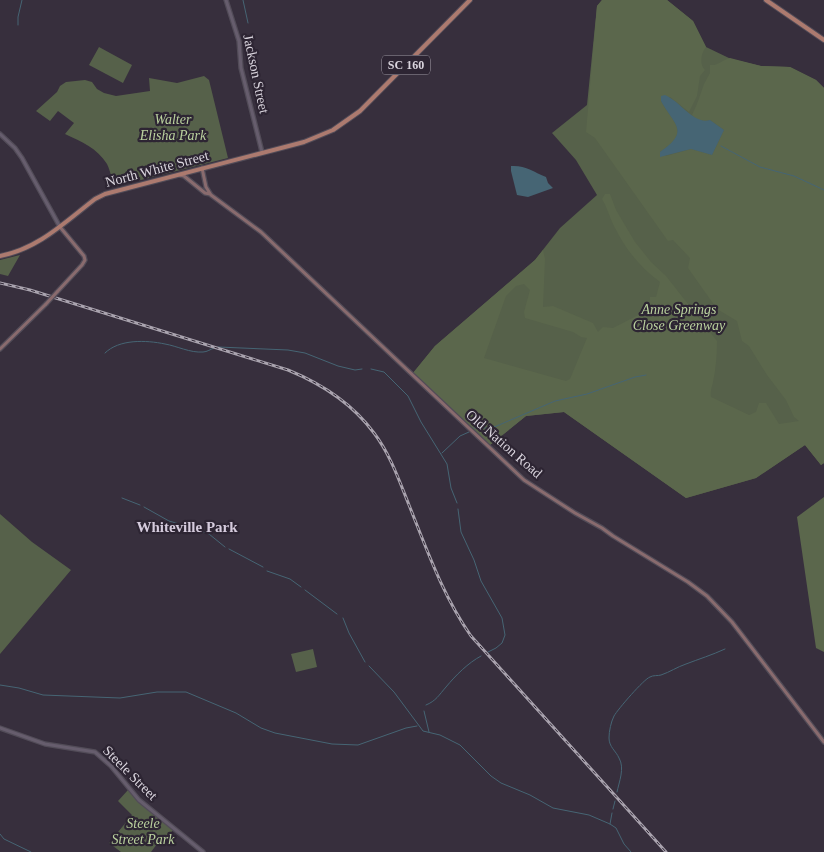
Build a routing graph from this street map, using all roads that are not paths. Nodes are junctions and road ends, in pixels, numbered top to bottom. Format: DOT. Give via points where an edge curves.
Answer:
graph roads {
  1 [pos="226,0"];
  2 [pos="470,0"];
  3 [pos="766,0"];
  4 [pos="824,40"];
  5 [pos="333,130"];
  6 [pos="0,134"];
  7 [pos="262,152"];
  8 [pos="202,168"];
  9 [pos="176,175"];
  10 [pos="210,194"];
  11 [pos="60,227"];
  12 [pos="0,256"];
  13 [pos="0,349"];
  14 [pos="0,728"];
  15 [pos="824,742"];
  16 [pos="203,852"];
  1 -- 7 [label="street, Jackson Street" via="239,42 240,68"];
  2 -- 5 [label="main road, SC 160 / SC 160" via="360,111"];
  3 -- 4 [label="main road"];
  5 -- 7 [label="main road, North White Street" via="304,142"];
  6 -- 11 [label="street" via="22,158"];
  7 -- 8 [label="main road, North White Street"];
  8 -- 9 [label="main road, North White Street"];
  8 -- 10 [label="main road"];
  9 -- 10 [label="main road, Old Nation Road" via="184,176"];
  9 -- 11 [label="main road, North White Street" via="105,194"];
  10 -- 15 [label="main road, Old Nation Road" via="261,232 524,480 707,596 732,622"];
  11 -- 12 [label="main road, North White Street" via="24,250"];
  11 -- 13 [label="main road, bridge" via="85,260"];
  14 -- 16 [label="street, Steele Street" via="45,744 95,752 139,800"];
}
